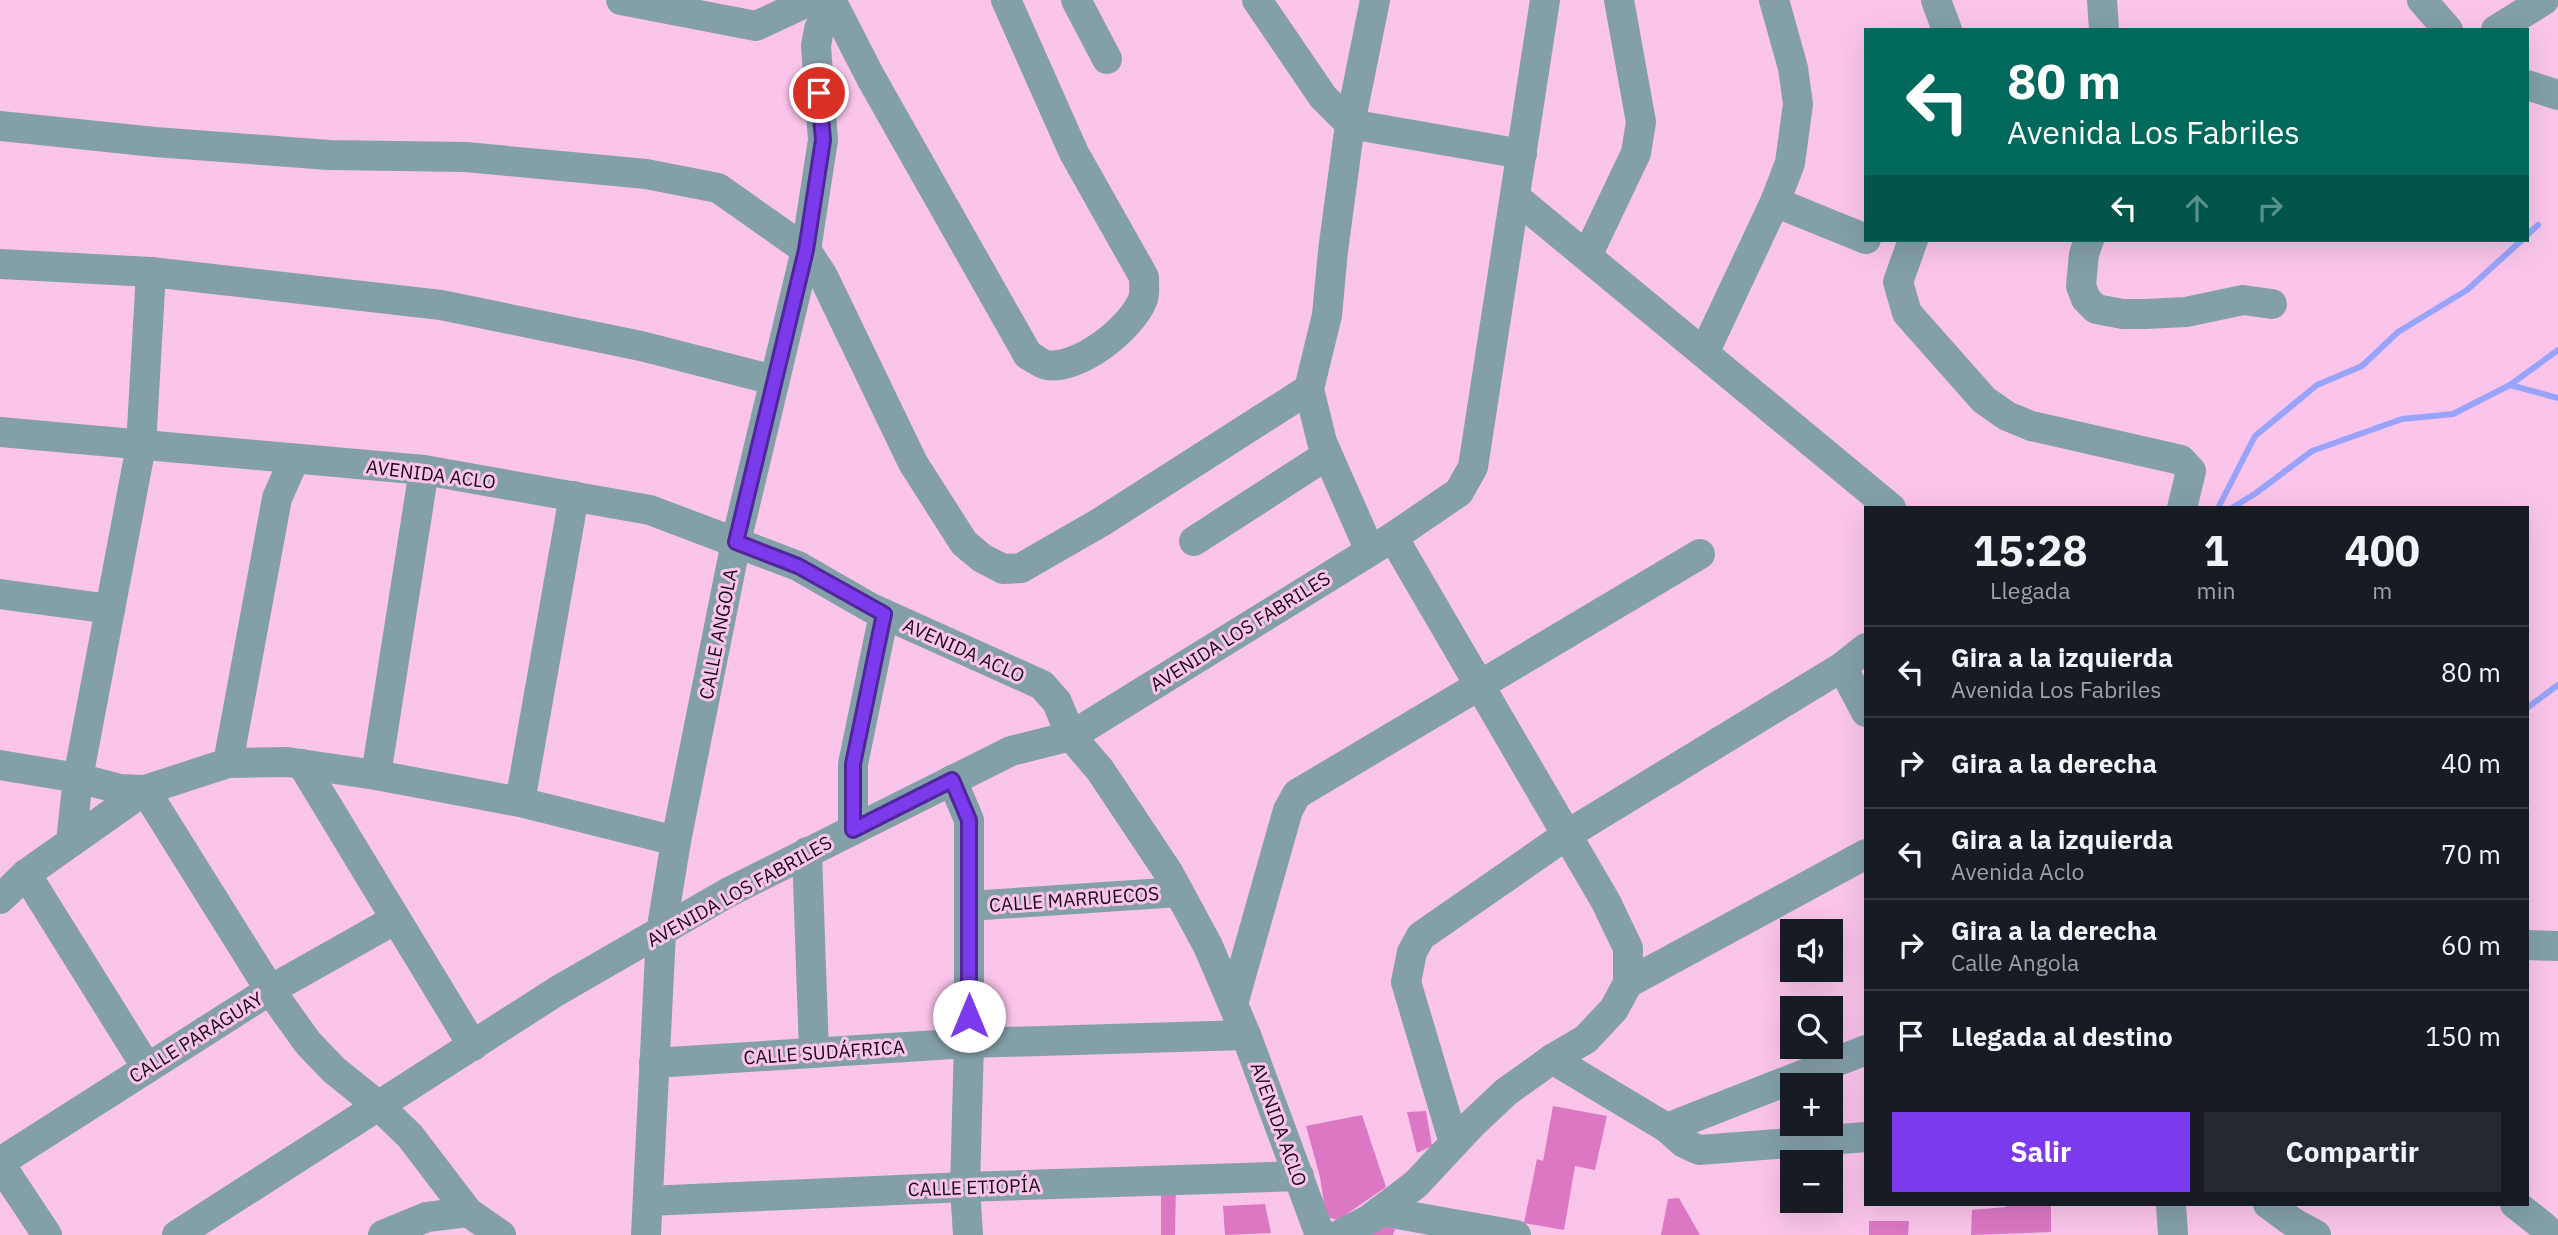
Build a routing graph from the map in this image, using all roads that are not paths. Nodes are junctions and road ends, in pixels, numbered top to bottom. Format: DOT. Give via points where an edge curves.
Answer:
graph roads {
  1 [pos="621,0"];
  2 [pos="1006,0"];
  3 [pos="1076,0"];
  4 [pos="1257,0"];
  5 [pos="1375,0"];
  6 [pos="1545,0"];
  7 [pos="1619,0"];
  8 [pos="1773,0"];
  9 [pos="1936,0"];
  10 [pos="2102,0"];
  11 [pos="2422,0"];
  12 [pos="2544,0"];
  13 [pos="824,1"];
  14 [pos="1946,28"];
  15 [pos="2104,28"];
  16 [pos="2446,28"];
  17 [pos="2499,28"];
  18 [pos="1107,59"];
  19 [pos="2529,86"];
  20 [pos="2558,95"];
  21 [pos="1350,124"];
  22 [pos="0,126"];
  23 [pos="1522,154"];
  24 [pos="1516,197"];
  25 [pos="1775,202"];
  26 [pos="1864,238"];
  27 [pos="1881,242"];
  28 [pos="2088,242"];
  29 [pos="1909,248"];
  30 [pos="806,250"];
  31 [pos="1587,256"];
  32 [pos="0,264"];
  33 [pos="151,272"];
  34 [pos="2272,304"];
  35 [pos="1704,353"];
  36 [pos="774,380"];
  37 [pos="1309,389"];
  38 [pos="0,432"];
  39 [pos="141,446"];
  40 [pos="1327,455"];
  41 [pos="294,460"];
  42 [pos="424,470"];
  43 [pos="574,496"];
  44 [pos="1889,506"];
  45 [pos="2182,506"];
  46 [pos="1195,541"];
  47 [pos="736,542"];
  48 [pos="1381,544"];
  49 [pos="1700,554"];
  50 [pos="0,594"];
  51 [pos="110,609"];
  52 [pos="884,614"];
  53 [pos="1864,650"];
  54 [pos="1842,667"];
  55 [pos="1480,685"];
  56 [pos="1864,708"];
  57 [pos="1071,736"];
  58 [pos="228,763"];
  59 [pos="302,764"];
  60 [pos="0,765"];
  61 [pos="376,775"];
  62 [pos="78,778"];
  63 [pos="952,780"];
  64 [pos="145,790"];
  65 [pos="520,802"];
  66 [pos="853,830"];
  67 [pos="1568,834"];
  68 [pos="676,841"];
  69 [pos="71,842"];
  70 [pos="807,852"];
  71 [pos="1864,855"];
  72 [pos="26,874"];
  73 [pos="1179,892"];
  74 [pos="0,899"];
  75 [pos="969,906"];
  76 [pos="396,919"];
  77 [pos="661,933"];
  78 [pos="2529,945"];
  79 [pos="2558,946"];
  80 [pos="1628,948"];
  81 [pos="1660,965"];
  82 [pos="1628,983"];
  83 [pos="270,990"];
  84 [pos="1233,1004"];
  85 [pos="1246,1035"];
  86 [pos="969,1043"];
  87 [pos="473,1046"];
  88 [pos="1864,1051"];
  89 [pos="814,1053"];
  90 [pos="1552,1059"];
  91 [pos="654,1063"];
  92 [pos="147,1068"];
  93 [pos="380,1107"];
  94 [pos="1667,1128"];
  95 [pos="1864,1137"];
  96 [pos="1454,1143"];
  97 [pos="0,1163"];
  98 [pos="1299,1176"];
  99 [pos="965,1187"];
  100 [pos="648,1201"];
  101 [pos="2171,1206"];
  102 [pos="2271,1206"];
  103 [pos="2518,1206"];
  104 [pos="1380,1211"];
  105 [pos="468,1212"];
  106 [pos="209,1225"];
  107 [pos="47,1235"];
  108 [pos="177,1235"];
  109 [pos="383,1235"];
  110 [pos="501,1235"];
  111 [pos="646,1235"];
  112 [pos="968,1235"];
  113 [pos="1320,1235"];
  114 [pos="1339,1235"];
  115 [pos="1516,1235"];
  116 [pos="2173,1235"];
  117 [pos="2316,1235"];
  118 [pos="2551,1235"];
  1 -- 13 [label="street" via="756,26"];
  2 -- 13 [label="street" via="1074,153 1144,277 1143,298 1128,326 1067,364 1046,365 1028,355"];
  3 -- 18 [label="street"];
  4 -- 21 [label="street" via="1323,97"];
  5 -- 21 [label="street"];
  6 -- 23 [label="street"];
  7 -- 31 [label="street" via="1641,122 1636,153"];
  8 -- 25 [label="street" via="1793,68 1798,104 1790,163"];
  9 -- 14 [label="street"];
  10 -- 15 [label="street"];
  11 -- 16 [label="street"];
  12 -- 17 [label="street"];
  13 -- 30 [label="street, CALLE ANGOLA" via="816,46 823,140"];
  19 -- 20 [label="street"];
  21 -- 23 [label="street"];
  21 -- 37 [label="street" via="1327,315"];
  22 -- 30 [label="street" via="329,156 466,157 646,174 718,188"];
  23 -- 24 [label="street"];
  24 -- 31 [label="street"];
  24 -- 48 [label="street, AVENIDA LOS FABRILES" via="1474,467 1459,492"];
  25 -- 26 [label="street"];
  25 -- 35 [label="street"];
  27 -- 29 [label="street"];
  28 -- 34 [label="street" via="2081,286 2096,309 2145,314 2186,312 2243,300"];
  29 -- 45 [label="street" via="1898,282 1907,313 1984,400 2031,426 2181,460 2191,471"];
  30 -- 36 [label="street, CALLE ANGOLA"];
  30 -- 37 [label="street" via="823,275 913,463 964,543 1003,569 1021,568 1101,522"];
  31 -- 35 [label="street"];
  32 -- 33 [label="street"];
  33 -- 36 [label="street" via="441,305 641,346"];
  33 -- 39 [label="street"];
  35 -- 44 [label="street"];
  36 -- 47 [label="street, CALLE ANGOLA"];
  37 -- 40 [label="street"];
  38 -- 39 [label="street, AVENIDA ACLO"];
  39 -- 41 [label="street, AVENIDA ACLO"];
  39 -- 51 [label="street"];
  40 -- 46 [label="street"];
  40 -- 48 [label="street"];
  41 -- 42 [label="street, AVENIDA ACLO"];
  41 -- 58 [label="street" via="277,498"];
  42 -- 43 [label="street, AVENIDA ACLO"];
  42 -- 61 [label="street"];
  43 -- 47 [label="street, AVENIDA ACLO" via="650,510"];
  43 -- 65 [label="street"];
  47 -- 52 [label="street, AVENIDA ACLO" via="798,566"];
  47 -- 68 [label="street, CALLE ANGOLA"];
  48 -- 55 [label="street"];
  48 -- 57 [label="street, AVENIDA LOS FABRILES"];
  49 -- 55 [label="street"];
  50 -- 51 [label="street"];
  51 -- 62 [label="street"];
  52 -- 57 [label="street, AVENIDA ACLO" via="1042,685 1057,702"];
  52 -- 66 [label="street" via="853,764"];
  53 -- 54 [label="street"];
  54 -- 56 [label="street"];
  54 -- 67 [label="street"];
  55 -- 67 [label="street"];
  55 -- 84 [label="street" via="1297,794 1288,810"];
  57 -- 63 [label="street, AVENIDA LOS FABRILES" via="1011,751"];
  57 -- 73 [label="street, AVENIDA ACLO" via="1100,770"];
  58 -- 59 [label="street"];
  58 -- 64 [label="street"];
  59 -- 61 [label="street"];
  59 -- 76 [label="street"];
  60 -- 62 [label="street"];
  61 -- 65 [label="street"];
  62 -- 64 [label="street"];
  62 -- 69 [label="street"];
  63 -- 66 [label="street, AVENIDA LOS FABRILES"];
  63 -- 75 [label="street" via="969,820"];
  64 -- 69 [label="street"];
  64 -- 83 [label="street"];
  65 -- 68 [label="street"];
  66 -- 70 [label="street, AVENIDA LOS FABRILES"];
  67 -- 80 [label="street"];
  67 -- 96 [label="street" via="1421,936 1412,952 1406,982"];
  68 -- 77 [label="street, CALLE ANGOLA"];
  69 -- 72 [label="street"];
  70 -- 77 [label="street, AVENIDA LOS FABRILES"];
  70 -- 89 [label="street"];
  71 -- 81 [label="street"];
  72 -- 74 [label="street"];
  72 -- 92 [label="street"];
  73 -- 75 [label="street, CALLE MARRUECOS"];
  73 -- 84 [label="street, AVENIDA ACLO"];
  75 -- 86 [label="street"];
  76 -- 83 [label="street, CALLE PARAGUAY"];
  76 -- 87 [label="street"];
  77 -- 87 [label="street, AVENIDA LOS FABRILES" via="557,991"];
  77 -- 91 [label="street, CALLE ANGOLA"];
  78 -- 79 [label="street"];
  80 -- 81 [label="street" via="1634,958"];
  80 -- 82 [label="street"];
  81 -- 82 [label="street"];
  82 -- 90 [label="street" via="1614,1009 1586,1039"];
  83 -- 92 [label="street, CALLE PARAGUAY"];
  83 -- 93 [label="street" via="308,1043"];
  84 -- 85 [label="street, AVENIDA ACLO"];
  85 -- 86 [label="street, CALLE SUDÁFRICA"];
  85 -- 98 [label="street, AVENIDA ACLO"];
  86 -- 89 [label="street, CALLE SUDÁFRICA"];
  86 -- 99 [label="street"];
  87 -- 93 [label="street, AVENIDA LOS FABRILES"];
  88 -- 94 [label="street"];
  89 -- 91 [label="street, CALLE SUDÁFRICA"];
  90 -- 94 [label="street"];
  90 -- 96 [label="street" via="1506,1092"];
  91 -- 100 [label="street, CALLE ANGOLA"];
  92 -- 97 [label="street, CALLE PARAGUAY"];
  93 -- 105 [label="street" via="410,1136"];
  93 -- 106 [label="street, AVENIDA LOS FABRILES"];
  94 -- 95 [label="street" via="1699,1150"];
  96 -- 104 [label="street" via="1416,1184"];
  97 -- 107 [label="street"];
  98 -- 99 [label="street, CALLE ETIOPÍA"];
  98 -- 113 [label="street, AVENIDA ACLO"];
  99 -- 100 [label="street, CALLE ETIOPÍA"];
  99 -- 112 [label="street"];
  100 -- 111 [label="street, CALLE ANGOLA"];
  101 -- 116 [label="street"];
  102 -- 117 [label="street"];
  103 -- 118 [label="street"];
  104 -- 114 [label="street"];
  104 -- 115 [label="street"];
  105 -- 109 [label="street" via="427,1217"];
  105 -- 110 [label="street"];
  106 -- 108 [label="street, AVENIDA LOS FABRILES"];
}
